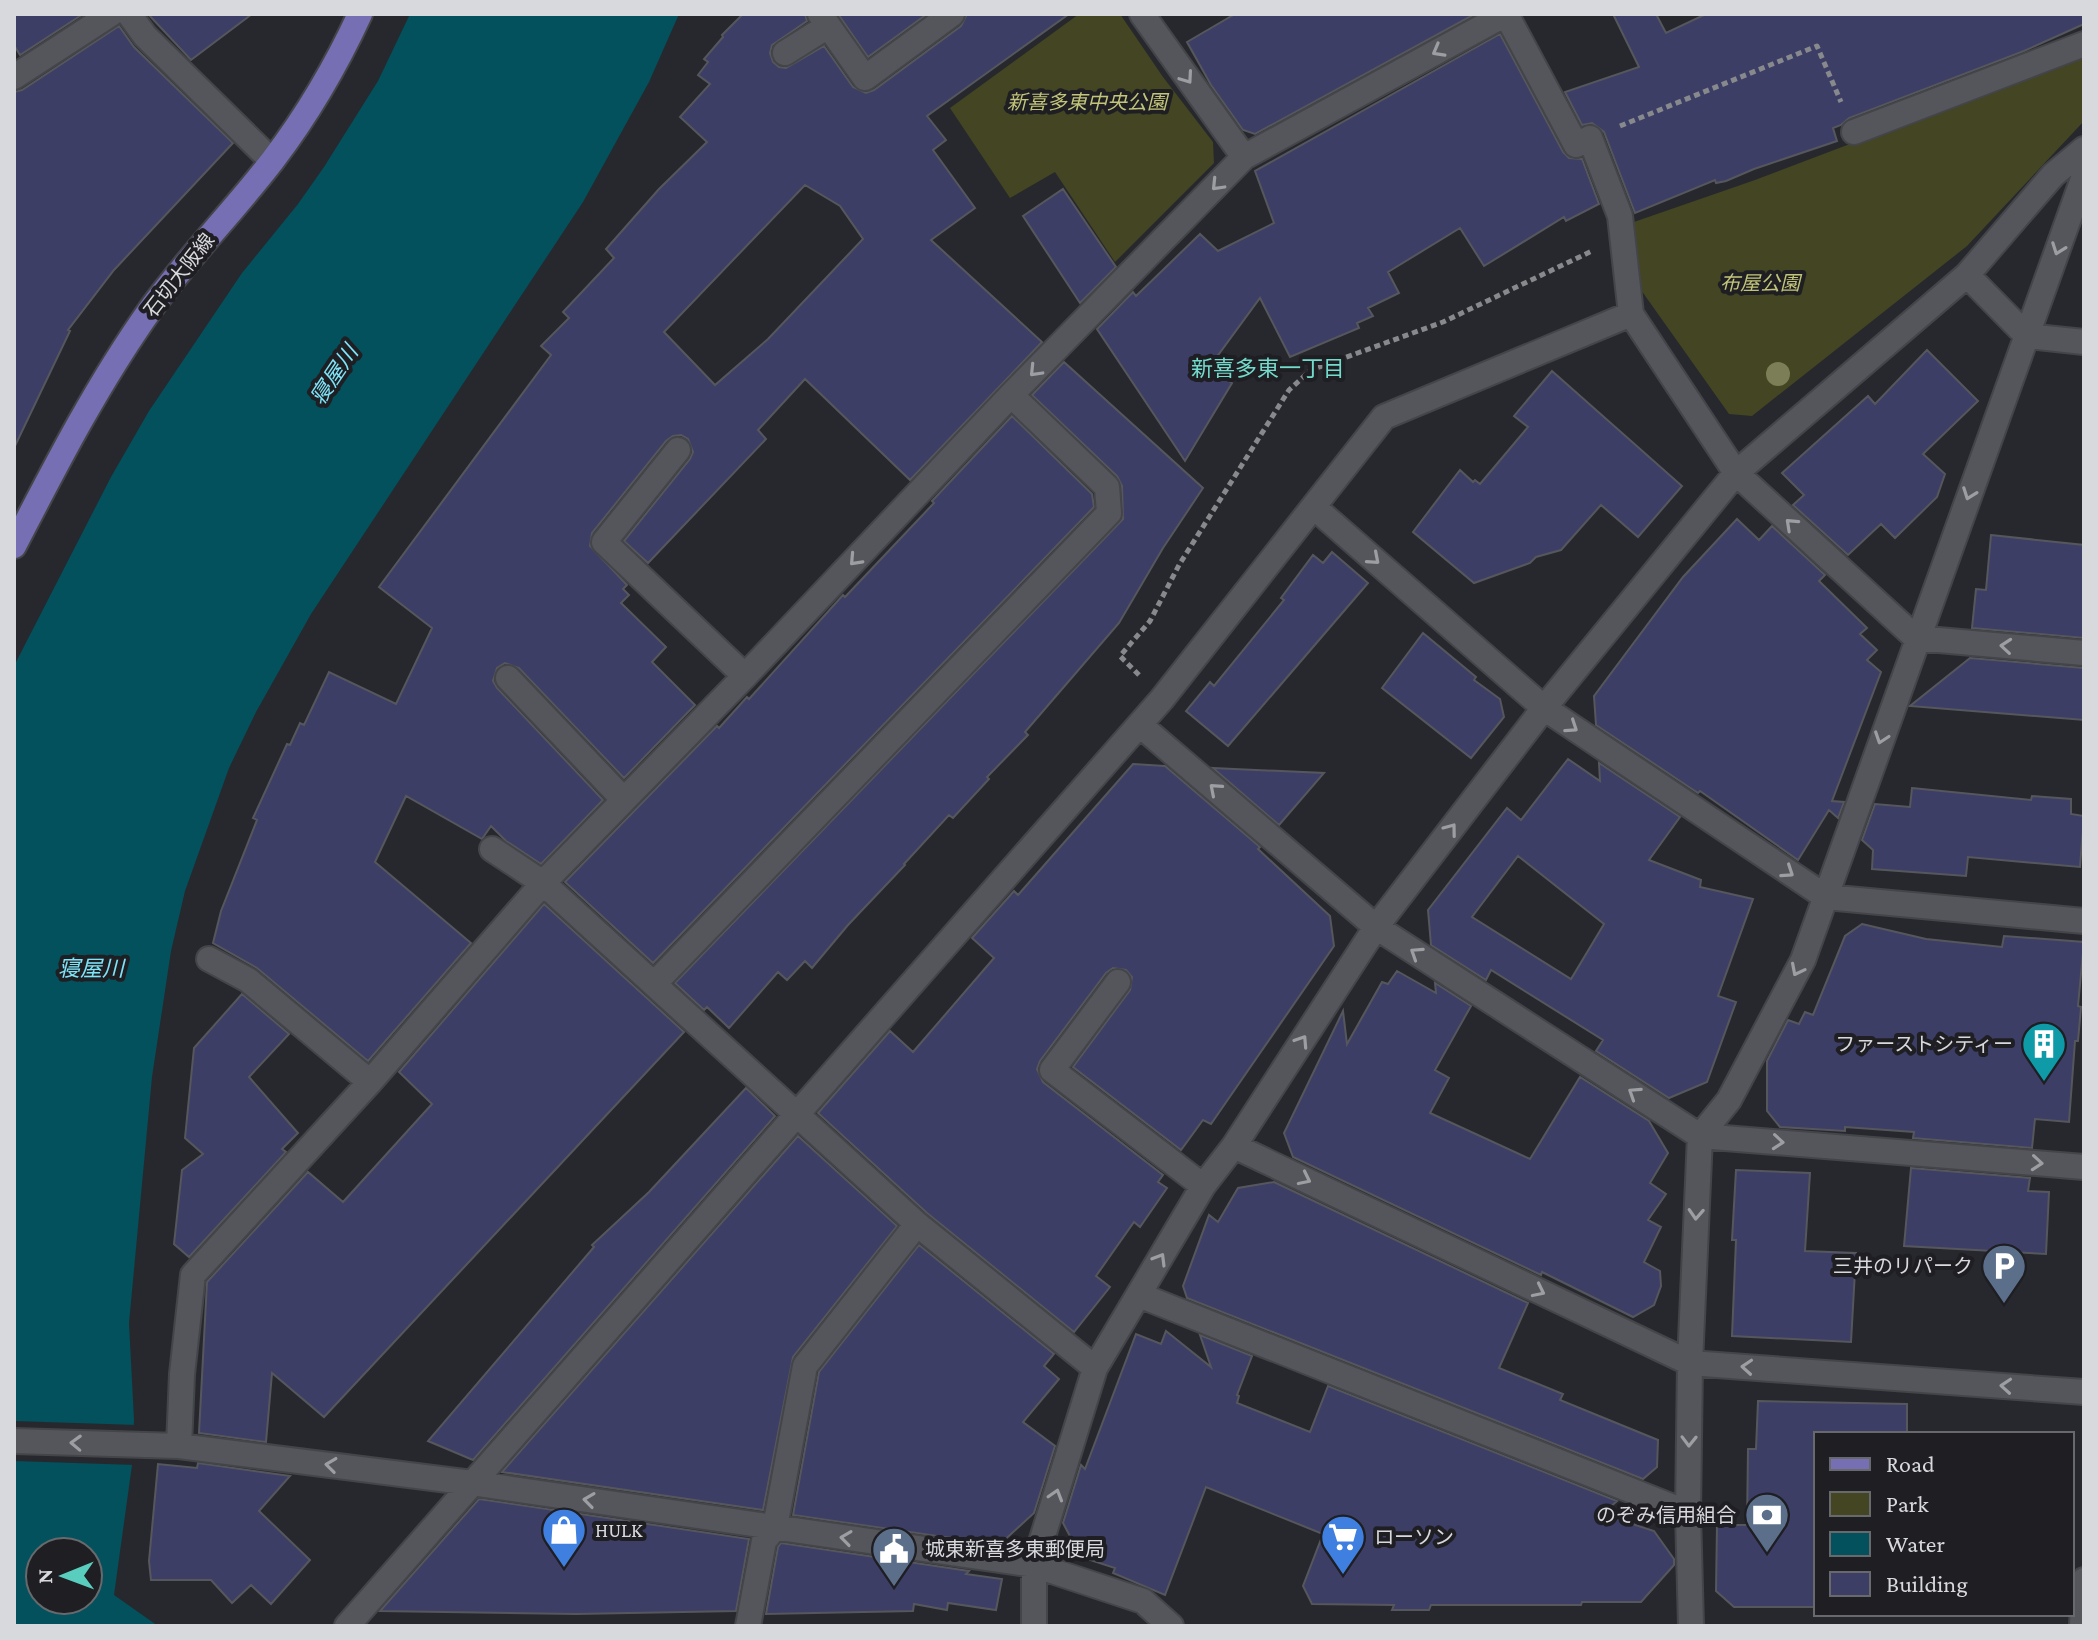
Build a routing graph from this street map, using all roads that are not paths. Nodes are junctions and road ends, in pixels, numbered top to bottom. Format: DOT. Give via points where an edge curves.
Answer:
graph roads {
  1 [pos="111,14"];
  2 [pos="129,14"];
  3 [pos="360,14"];
  4 [pos="952,14"];
  5 [pos="1142,14"];
  6 [pos="1506,14"];
  7 [pos="824,20"];
  8 [pos="2084,44"];
  9 [pos="785,53"];
  10 [pos="14,77"];
  11 [pos="1854,132"];
  12 [pos="2084,149"];
  13 [pos="1244,157"];
  14 [pos="272,161"];
  15 [pos="2084,176"];
  16 [pos="1967,275"];
  17 [pos="1631,314"];
  18 [pos="2027,336"];
  19 [pos="2084,342"];
  20 [pos="1011,395"];
  21 [pos="678,450"];
  22 [pos="1736,473"];
  23 [pos="1315,508"];
  24 [pos="14,546"];
  25 [pos="1916,638"];
  26 [pos="2084,653"];
  27 [pos="745,676"];
  28 [pos="508,678"];
  29 [pos="1544,708"];
  30 [pos="1140,725"];
  31 [pos="624,800"];
  32 [pos="492,849"];
  33 [pos="543,883"];
  34 [pos="1826,897"];
  35 [pos="2084,921"];
  36 [pos="1376,927"];
  37 [pos="209,959"];
  38 [pos="1118,982"];
  39 [pos="655,983"];
  40 [pos="370,1082"];
  41 [pos="799,1114"];
  42 [pos="1700,1136"];
  43 [pos="1234,1146"];
  44 [pos="2084,1167"];
  45 [pos="1203,1186"];
  46 [pos="917,1224"];
  47 [pos="1139,1295"];
  48 [pos="1690,1363"];
  49 [pos="1095,1368"];
  50 [pos="2084,1392"];
  51 [pos="14,1441"];
  52 [pos="179,1446"];
  53 [pos="472,1483"];
  54 [pos="1688,1513"];
  55 [pos="775,1527"];
  56 [pos="1034,1565"];
  57 [pos="2084,1580"];
  58 [pos="347,1626"];
  59 [pos="748,1626"];
  60 [pos="1034,1626"];
  61 [pos="1171,1626"];
  62 [pos="1691,1626"];
  63 [pos="2082,1626"];
  1 -- 10 [label="street"];
  2 -- 14 [label="street"];
  3 -- 14 [label="main road, 石切大阪線" via="328,79"];
  4 -- 7 [label="street" via="865,78"];
  5 -- 13 [label="street, one-way"];
  6 -- 13 [label="street, one-way"];
  6 -- 17 [label="street" via="1576,145 1590,138 1620,216"];
  7 -- 9 [label="street"];
  8 -- 11 [label="street"];
  12 -- 16 [label="street" via="2053,175"];
  13 -- 20 [label="street, one-way"];
  14 -- 24 [label="main road, 石切大阪線" via="151,309 96,393"];
  15 -- 18 [label="street, one-way"];
  16 -- 18 [label="street"];
  16 -- 22 [label="street"];
  17 -- 22 [label="street"];
  17 -- 23 [label="street" via="1384,417"];
  18 -- 19 [label="street"];
  18 -- 25 [label="street, one-way"];
  20 -- 27 [label="street, one-way"];
  20 -- 39 [label="street" via="1107,487 1109,513"];
  21 -- 27 [label="street" via="604,542"];
  25 -- 22 [label="street, one-way"];
  22 -- 29 [label="street"];
  23 -- 29 [label="street, one-way"];
  23 -- 30 [label="street"];
  26 -- 25 [label="street, one-way"];
  25 -- 34 [label="street, one-way"];
  27 -- 31 [label="street"];
  28 -- 31 [label="street"];
  29 -- 34 [label="street, one-way"];
  36 -- 29 [label="street, one-way"];
  36 -- 30 [label="street, one-way"];
  30 -- 41 [label="street"];
  31 -- 33 [label="street"];
  32 -- 33 [label="street"];
  33 -- 39 [label="street"];
  33 -- 40 [label="street"];
  34 -- 35 [label="street"];
  34 -- 42 [label="street, one-way" via="1803,960 1759,1044 1729,1100"];
  42 -- 36 [label="street, one-way"];
  43 -- 36 [label="street, one-way"];
  37 -- 40 [label="street" via="248,980"];
  38 -- 45 [label="street" via="1052,1070"];
  39 -- 41 [label="street"];
  40 -- 52 [label="street" via="193,1275"];
  41 -- 46 [label="street"];
  41 -- 53 [label="street"];
  42 -- 44 [label="street, one-way"];
  42 -- 48 [label="street, one-way"];
  43 -- 45 [label="street"];
  43 -- 48 [label="street, one-way"];
  47 -- 45 [label="street, one-way"];
  46 -- 49 [label="street"];
  46 -- 55 [label="street" via="805,1366"];
  47 -- 49 [label="street"];
  47 -- 54 [label="street"];
  50 -- 48 [label="street, one-way"];
  48 -- 54 [label="street, one-way"];
  56 -- 49 [label="street, one-way"];
  52 -- 51 [label="street, one-way"];
  53 -- 52 [label="street, one-way"];
  55 -- 53 [label="street, one-way"];
  53 -- 58 [label="street"];
  54 -- 62 [label="street"];
  56 -- 55 [label="street, one-way"];
  55 -- 59 [label="street" via="764,1541"];
  56 -- 60 [label="street"];
  56 -- 61 [label="street" via="1143,1601"];
  57 -- 63 [label="street"];
}
